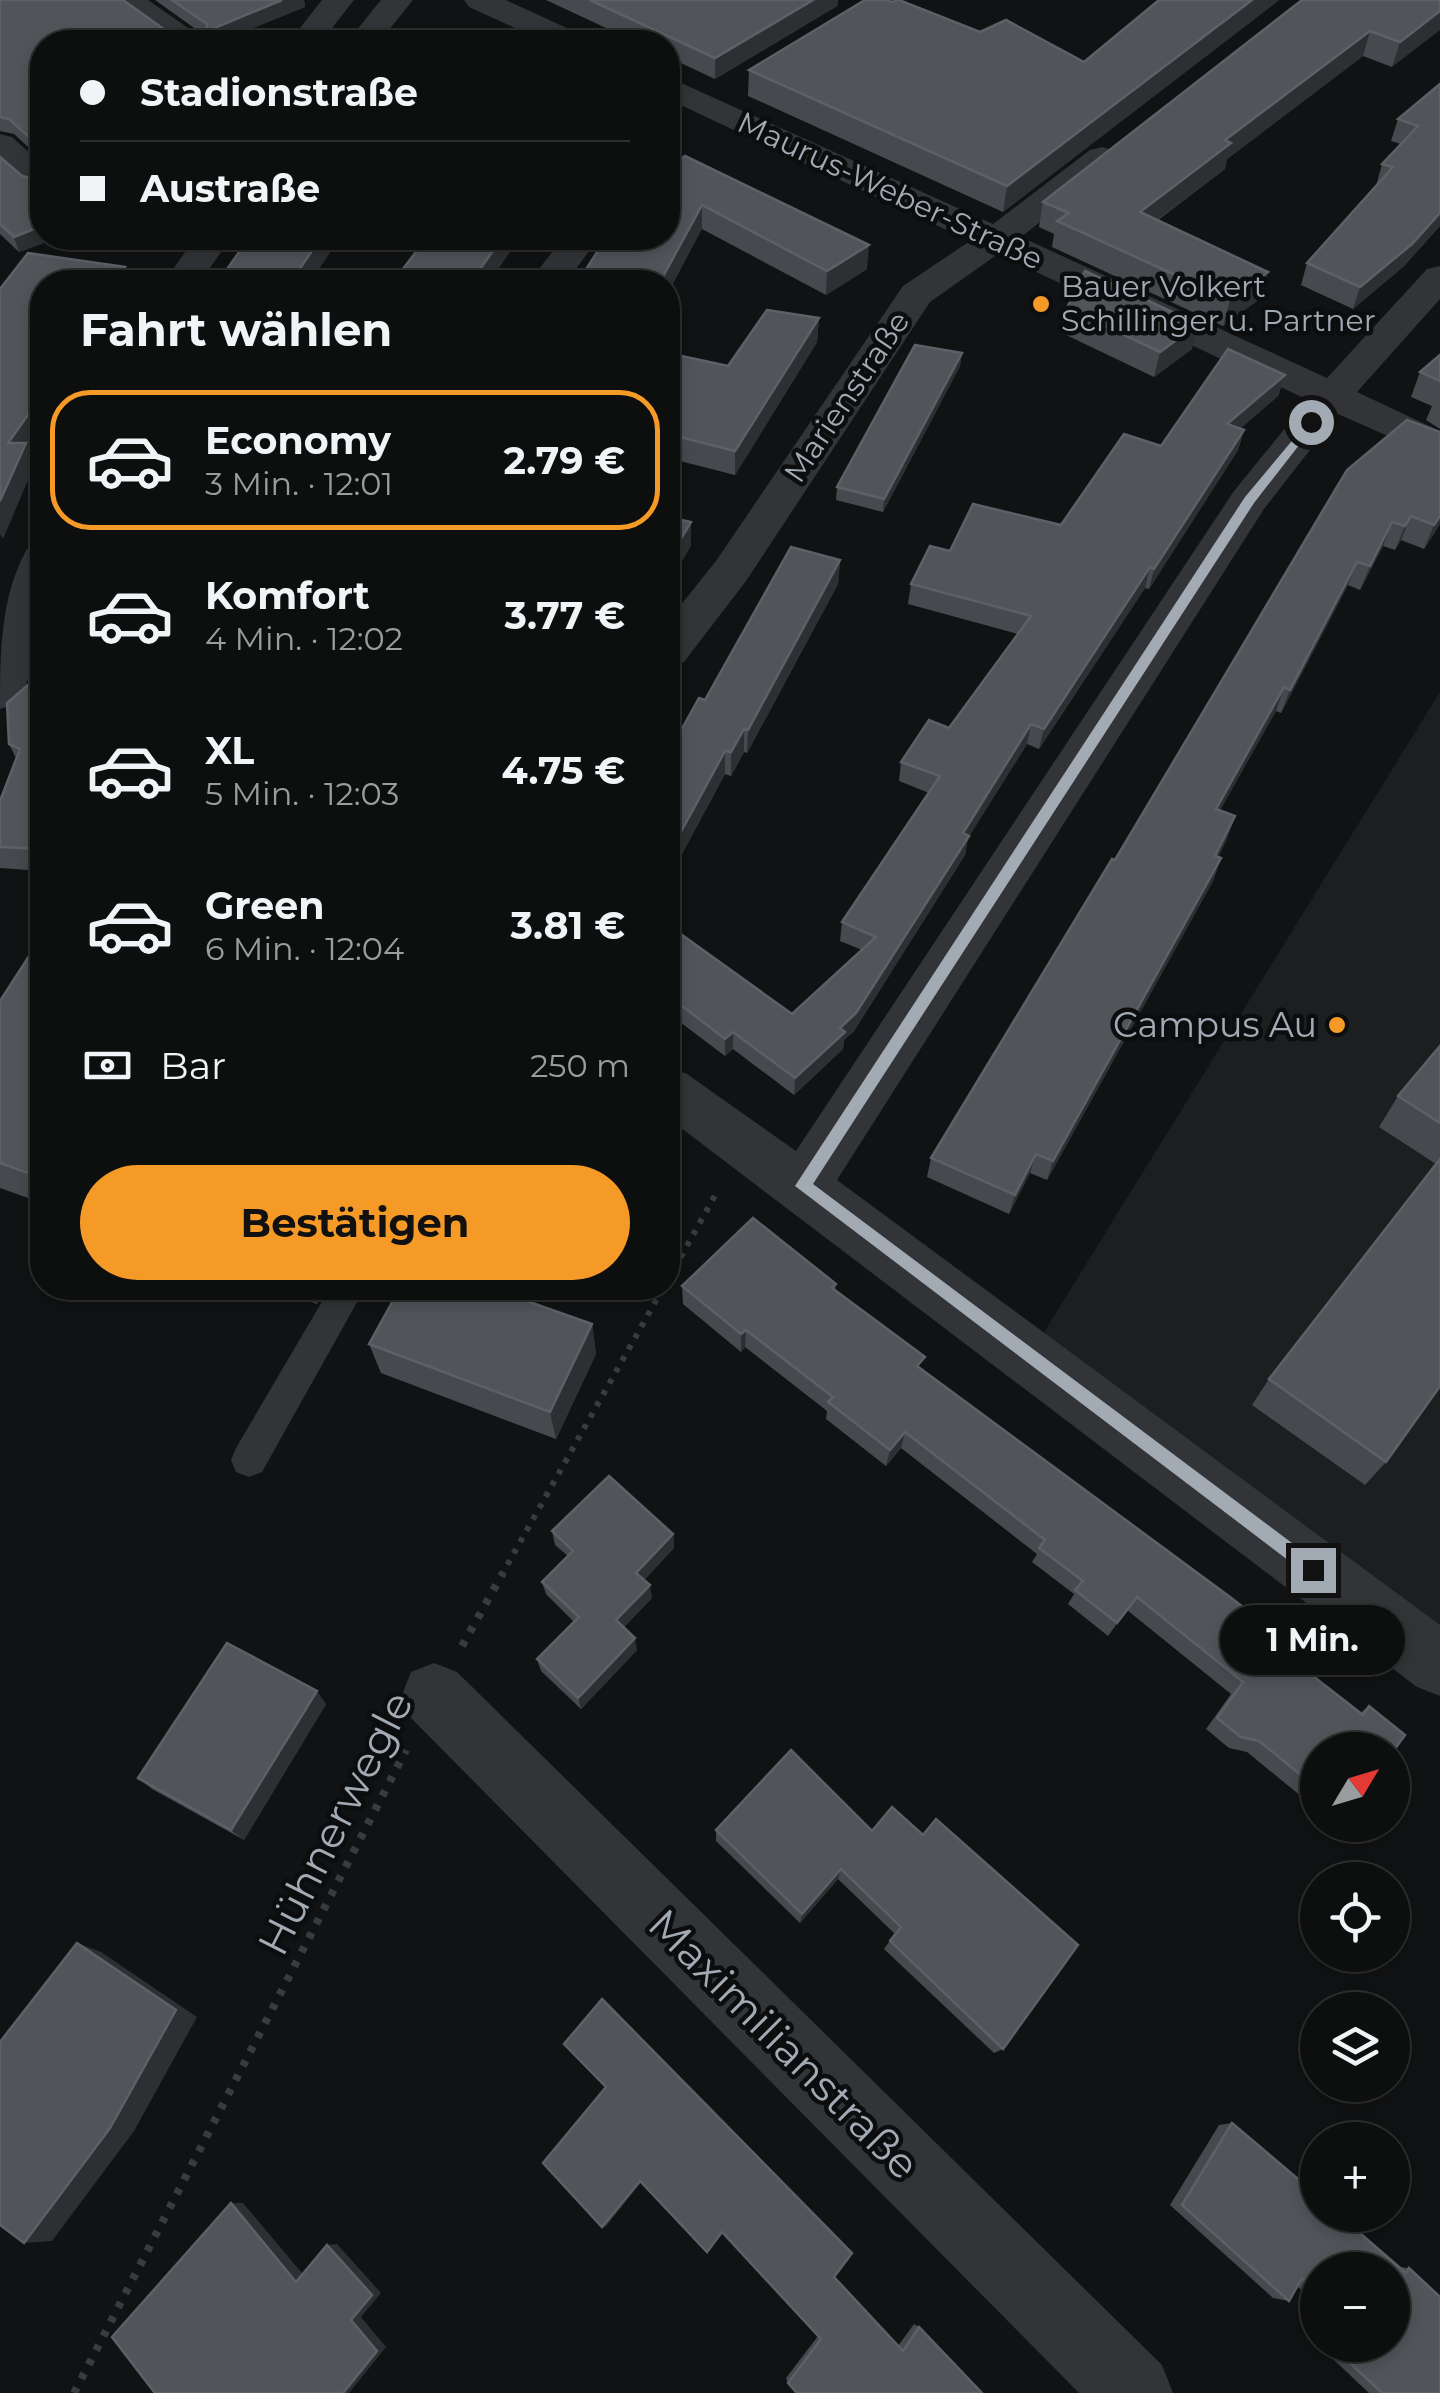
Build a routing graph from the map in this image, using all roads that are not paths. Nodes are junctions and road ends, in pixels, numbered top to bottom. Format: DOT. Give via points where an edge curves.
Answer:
graph roads {
  1 [pos="127,0"];
  2 [pos="338,0"];
  3 [pos="398,0"];
  4 [pos="480,0"];
  5 [pos="173,30"];
  6 [pos="314,30"];
  7 [pos="373,30"];
  8 [pos="545,30"];
  9 [pos="738,85"];
  10 [pos="680,93"];
  11 [pos="706,105"];
  12 [pos="680,119"];
  13 [pos="1134,132"];
  14 [pos="0,144"];
  15 [pos="30,171"];
  16 [pos="995,240"];
  17 [pos="1440,277"];
  18 [pos="1332,396"];
  19 [pos="1440,446"];
  20 [pos="30,629"];
  21 [pos="680,637"];
  22 [pos="0,693"];
  23 [pos="680,1098"];
  24 [pos="803,1186"];
  25 [pos="341,1300"];
  26 [pos="249,1460"];
  27 [pos="1440,1664"];
  28 [pos="434,1696"];
  29 [pos="1134,2393"];
  1 -- 5 [label="street"];
  2 -- 6 [label="street"];
  3 -- 7 [label="street"];
  4 -- 8 [label="street"];
  9 -- 11 [label="street"];
  10 -- 11 [label="street, Maurus-Weber-Straße"];
  11 -- 12 [label="street"];
  11 -- 16 [label="street, Maurus-Weber-Straße"];
  13 -- 16 [label="street, Marienstraße"];
  14 -- 15 [label="street"];
  16 -- 18 [label="street, Maurus-Weber-Straße"];
  16 -- 21 [label="street, Marienstraße" via="916,294"];
  17 -- 18 [label="street"];
  18 -- 19 [label="street, Maurus-Weber-Straße"];
  18 -- 24 [label="street" via="1249,500"];
  20 -- 22 [label="street"];
  23 -- 24 [label="street"];
  24 -- 27 [label="street"];
  25 -- 26 [label="lane"];
  28 -- 29 [label="street, Maximilianstraße"];
}
